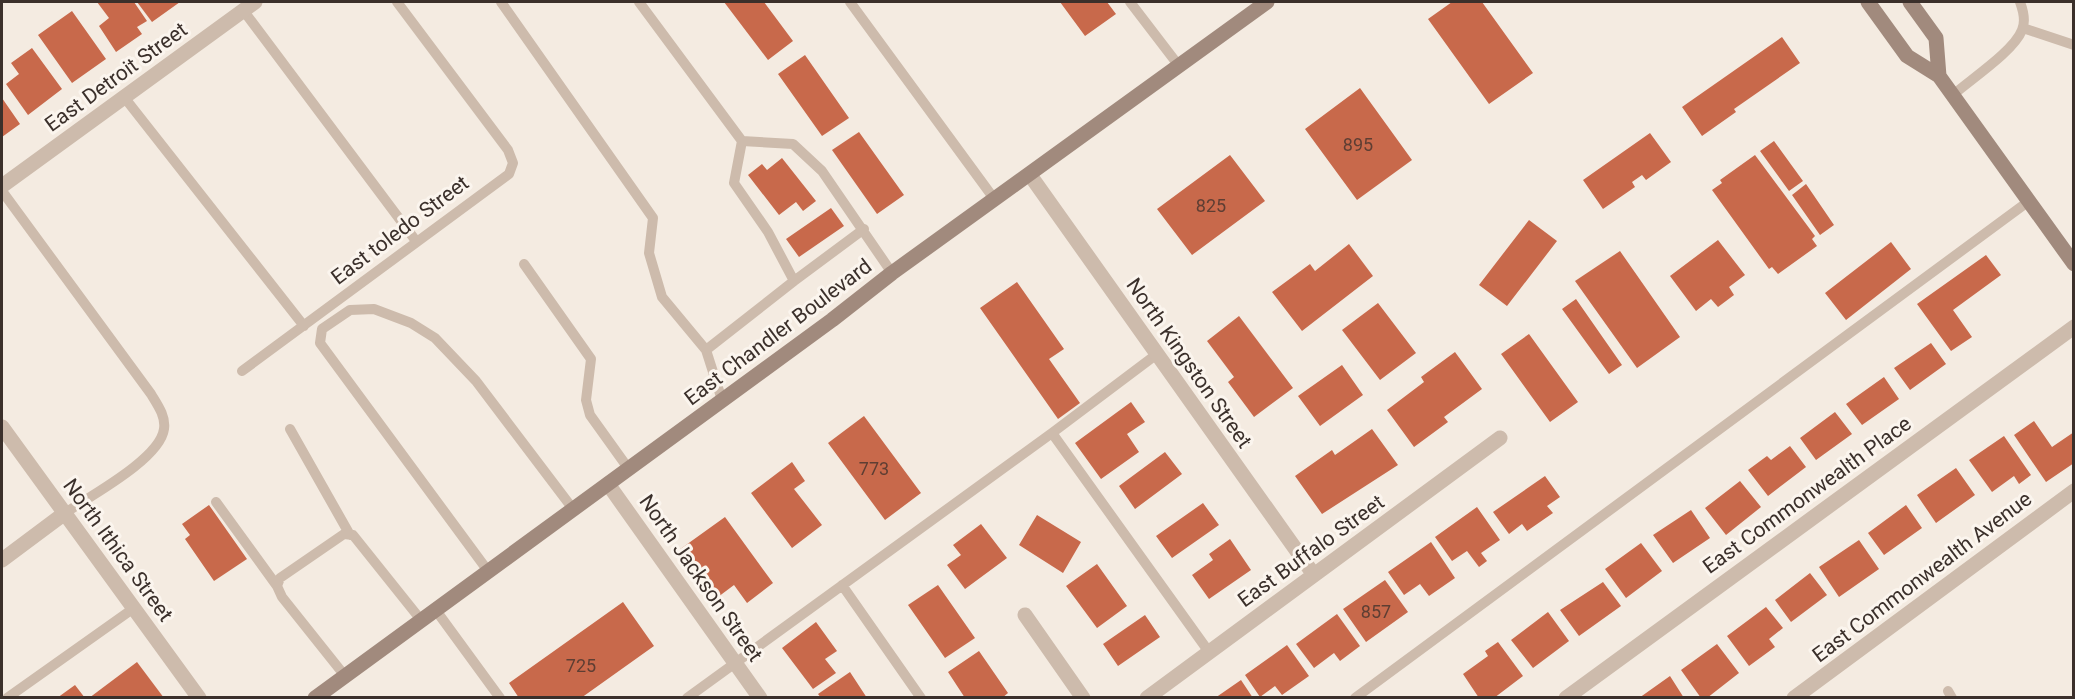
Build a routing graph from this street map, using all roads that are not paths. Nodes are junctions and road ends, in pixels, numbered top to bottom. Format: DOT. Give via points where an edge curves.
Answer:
graph roads {
  1 [pos="397,2"];
  2 [pos="501,2"];
  3 [pos="639,2"];
  4 [pos="850,2"];
  5 [pos="1130,2"];
  6 [pos="1267,2"];
  7 [pos="1868,2"];
  8 [pos="1910,2"];
  9 [pos="2020,2"];
  10 [pos="249,6"];
  11 [pos="2023,28"];
  12 [pos="2073,45"];
  13 [pos="1179,66"];
  14 [pos="1939,76"];
  15 [pos="1953,95"];
  16 [pos="124,97"];
  17 [pos="742,141"];
  18 [pos="1030,175"];
  19 [pos="2,186"];
  20 [pos="2,191"];
  21 [pos="995,200"];
  22 [pos="2029,201"];
  23 [pos="864,229"];
  24 [pos="416,241"];
  25 [pos="524,264"];
  26 [pos="2073,264"];
  27 [pos="892,273"];
  28 [pos="795,281"];
  29 [pos="304,326"];
  30 [pos="2073,327"];
  31 [pos="705,350"];
  32 [pos="1157,354"];
  33 [pos="242,371"];
  34 [pos="722,400"];
  35 [pos="2,427"];
  36 [pos="290,429"];
  37 [pos="1052,433"];
  38 [pos="1500,438"];
  39 [pos="628,468"];
  40 [pos="608,484"];
  41 [pos="2073,491"];
  42 [pos="216,502"];
  43 [pos="573,509"];
  44 [pos="65,513"];
  45 [pos="350,535"];
  46 [pos="2,560"];
  47 [pos="488,571"];
  48 [pos="1314,575"];
  49 [pos="842,585"];
  50 [pos="277,586"];
  51 [pos="134,608"];
  52 [pos="435,609"];
  53 [pos="1025,615"];
  54 [pos="421,620"];
  55 [pos="1209,652"];
  56 [pos="735,663"];
  57 [pos="345,676"];
  58 [pos="8,698"];
  59 [pos="199,698"];
  60 [pos="315,698"];
  61 [pos="500,698"];
  62 [pos="687,698"];
  63 [pos="760,698"];
  64 [pos="921,698"];
  65 [pos="1083,698"];
  66 [pos="1147,698"];
  67 [pos="1355,698"];
  68 [pos="1566,698"];
  69 [pos="1794,698"];
  1 -- 24 [label="lane, East toledo Street" via="508,150 513,163 509,174"];
  2 -- 31 [label="lane" via="653,218 649,253 663,297"];
  3 -- 17 [label="lane"];
  4 -- 21 [label="lane"];
  5 -- 13 [label="lane"];
  6 -- 13 [label="main road, East Chandler Boulevard"];
  7 -- 14 [label="main road" via="1907,56"];
  8 -- 14 [label="main road" via="1936,38"];
  9 -- 11 [label="lane"];
  10 -- 16 [label="street, East Detroit Street"];
  10 -- 24 [label="lane"];
  11 -- 12 [label="lane"];
  11 -- 15 [label="lane" via="2015,42"];
  13 -- 18 [label="main road, East Chandler Boulevard"];
  14 -- 15 [label="main road"];
  15 -- 22 [label="main road"];
  16 -- 19 [label="street, East Detroit Street"];
  16 -- 29 [label="lane"];
  17 -- 23 [label="lane" via="793,144 822,171"];
  17 -- 28 [label="lane" via="734,183"];
  18 -- 21 [label="main road, East Chandler Boulevard"];
  18 -- 32 [label="street, North Kingston Street"];
  20 -- 44 [label="lane" via="138,375 163,419 160,441 135,466"];
  21 -- 27 [label="main road, East Chandler Boulevard"];
  22 -- 26 [label="main road"];
  22 -- 67 [label="lane"];
  23 -- 27 [label="lane"];
  23 -- 28 [label="lane"];
  24 -- 29 [label="lane, East toledo Street"];
  25 -- 39 [label="lane" via="591,359 586,400 590,415"];
  27 -- 34 [label="main road, East Chandler Boulevard"];
  28 -- 31 [label="lane"];
  29 -- 33 [label="lane, East toledo Street"];
  30 -- 68 [label="street, East Commonwealth Place"];
  31 -- 34 [label="lane"];
  32 -- 37 [label="lane"];
  32 -- 48 [label="street, North Kingston Street"];
  34 -- 39 [label="main road, East Chandler Boulevard"];
  35 -- 44 [label="street, North Ithica Street"];
  36 -- 45 [label="lane"];
  37 -- 49 [label="lane"];
  37 -- 55 [label="lane"];
  38 -- 48 [label="street, East Buffalo Street"];
  39 -- 40 [label="main road, East Chandler Boulevard"];
  40 -- 43 [label="main road, East Chandler Boulevard"];
  40 -- 56 [label="street, North Jackson Street"];
  41 -- 69 [label="street, East Commonwealth Avenue"];
  42 -- 50 [label="lane"];
  43 -- 47 [label="main road, East Chandler Boulevard"];
  43 -- 47 [label="lane" via="476,381 435,338 411,323 374,309 350,309 335,318 322,329 320,343"];
  44 -- 46 [label="street"];
  44 -- 51 [label="street, North Ithica Street"];
  45 -- 50 [label="lane" via="344,534 280,578"];
  45 -- 54 [label="lane" via="359,541"];
  47 -- 52 [label="main road, East Chandler Boulevard"];
  48 -- 55 [label="street, East Buffalo Street"];
  49 -- 56 [label="lane"];
  49 -- 64 [label="lane"];
  50 -- 57 [label="lane"];
  51 -- 58 [label="lane"];
  51 -- 59 [label="street, North Ithica Street"];
  52 -- 54 [label="main road, East Chandler Boulevard"];
  52 -- 61 [label="lane"];
  53 -- 65 [label="street"];
  54 -- 57 [label="main road, East Chandler Boulevard"];
  55 -- 66 [label="street, East Buffalo Street"];
  56 -- 62 [label="lane"];
  56 -- 63 [label="street, North Jackson Street"];
  57 -- 60 [label="main road, East Chandler Boulevard"];
}
